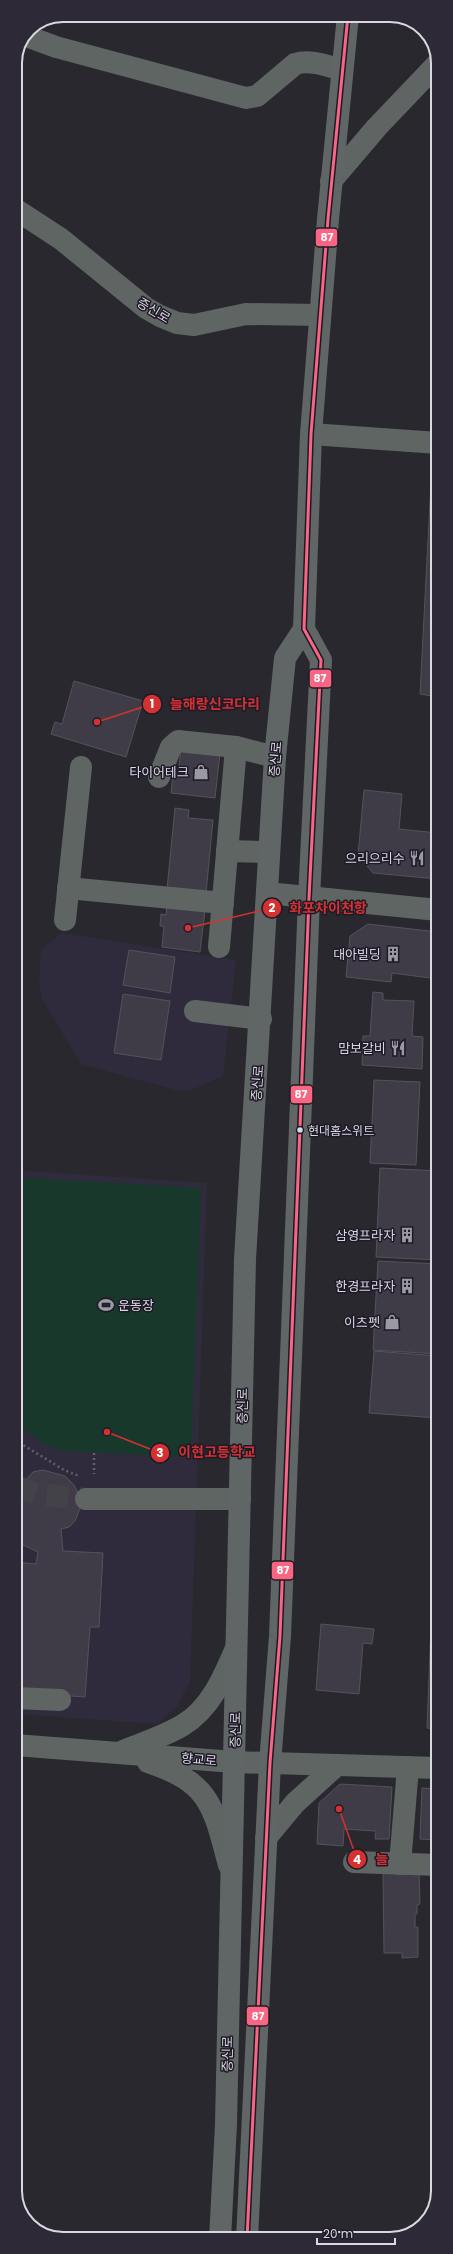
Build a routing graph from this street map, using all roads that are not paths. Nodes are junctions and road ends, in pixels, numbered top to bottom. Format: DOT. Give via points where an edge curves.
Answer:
graph roads {
  1 [pos="347,22"];
  2 [pos="31,38"];
  3 [pos="342,70"];
  4 [pos="431,70"];
  5 [pos="331,181"];
  6 [pos="22,214"];
  7 [pos="320,315"];
  8 [pos="311,434"];
  9 [pos="431,443"];
  10 [pos="304,629"];
  11 [pos="236,748"];
  12 [pos="275,757"];
  13 [pos="82,767"];
  14 [pos="159,777"];
  15 [pos="226,851"];
  16 [pos="268,852"];
  17 [pos="68,888"];
  18 [pos="267,893"];
  19 [pos="309,898"];
  20 [pos="222,902"];
  21 [pos="431,909"];
  22 [pos="65,920"];
  23 [pos="219,947"];
  24 [pos="195,1011"];
  25 [pos="261,1019"];
  26 [pos="240,1499"];
  27 [pos="86,1500"];
  28 [pos="236,1648"];
  29 [pos="22,1698"];
  30 [pos="60,1700"];
  31 [pos="22,1745"];
  32 [pos="120,1752"];
  33 [pos="234,1762"];
  34 [pos="270,1763"];
  35 [pos="337,1765"];
  36 [pos="408,1767"];
  37 [pos="431,1768"];
  38 [pos="266,1838"];
  39 [pos="354,1862"];
  40 [pos="400,1864"];
  41 [pos="431,1865"];
  42 [pos="231,1870"];
  43 [pos="220,2232"];
  44 [pos="247,2232"];
  1 -- 3 [label="main road"];
  2 -- 3 [label="street" via="246,98 257,96 295,64 301,62 307,61"];
  3 -- 5 [label="main road"];
  4 -- 5 [label="street"];
  5 -- 7 [label="main road"];
  6 -- 7 [label="street, 증신로" via="61,239 146,308 177,324 194,325 246,314"];
  7 -- 8 [label="main road"];
  8 -- 9 [label="street"];
  8 -- 10 [label="main road"];
  10 -- 12 [label="main road, 증신로" via="285,658"];
  10 -- 19 [label="main road" via="321,660"];
  11 -- 12 [label="street"];
  11 -- 14 [label="street" via="178,741 172,747"];
  11 -- 15 [label="street"];
  12 -- 16 [label="main road, 증신로"];
  13 -- 17 [label="street"];
  15 -- 16 [label="street"];
  15 -- 20 [label="street"];
  16 -- 18 [label="main road, 증신로"];
  17 -- 20 [label="street"];
  17 -- 22 [label="street"];
  18 -- 19 [label="street"];
  18 -- 25 [label="main road, 증신로"];
  19 -- 21 [label="street"];
  19 -- 34 [label="main road" via="280,1636"];
  20 -- 23 [label="street"];
  24 -- 25 [label="street"];
  25 -- 26 [label="main road, 증신로" via="245,1259"];
  26 -- 27 [label="street"];
  26 -- 28 [label="main road, 증신로"];
  28 -- 32 [label="street" via="221,1684 194,1717 168,1733"];
  28 -- 33 [label="main road, 증신로"];
  29 -- 30 [label="street"];
  31 -- 32 [label="street, 향교로"];
  32 -- 33 [label="street, 향교로"];
  32 -- 42 [label="street" via="171,1769 200,1790 214,1811"];
  33 -- 34 [label="street, 향교로"];
  33 -- 42 [label="main road, 증신로"];
  34 -- 35 [label="street, 향교로"];
  34 -- 38 [label="main road"];
  35 -- 36 [label="street, 향교로"];
  35 -- 38 [label="street" via="295,1803"];
  36 -- 37 [label="street, 향교로"];
  36 -- 40 [label="street"];
  38 -- 44 [label="main road"];
  39 -- 40 [label="street"];
  40 -- 41 [label="street"];
  42 -- 43 [label="main road, 증신로" via="226,2124"];
}
